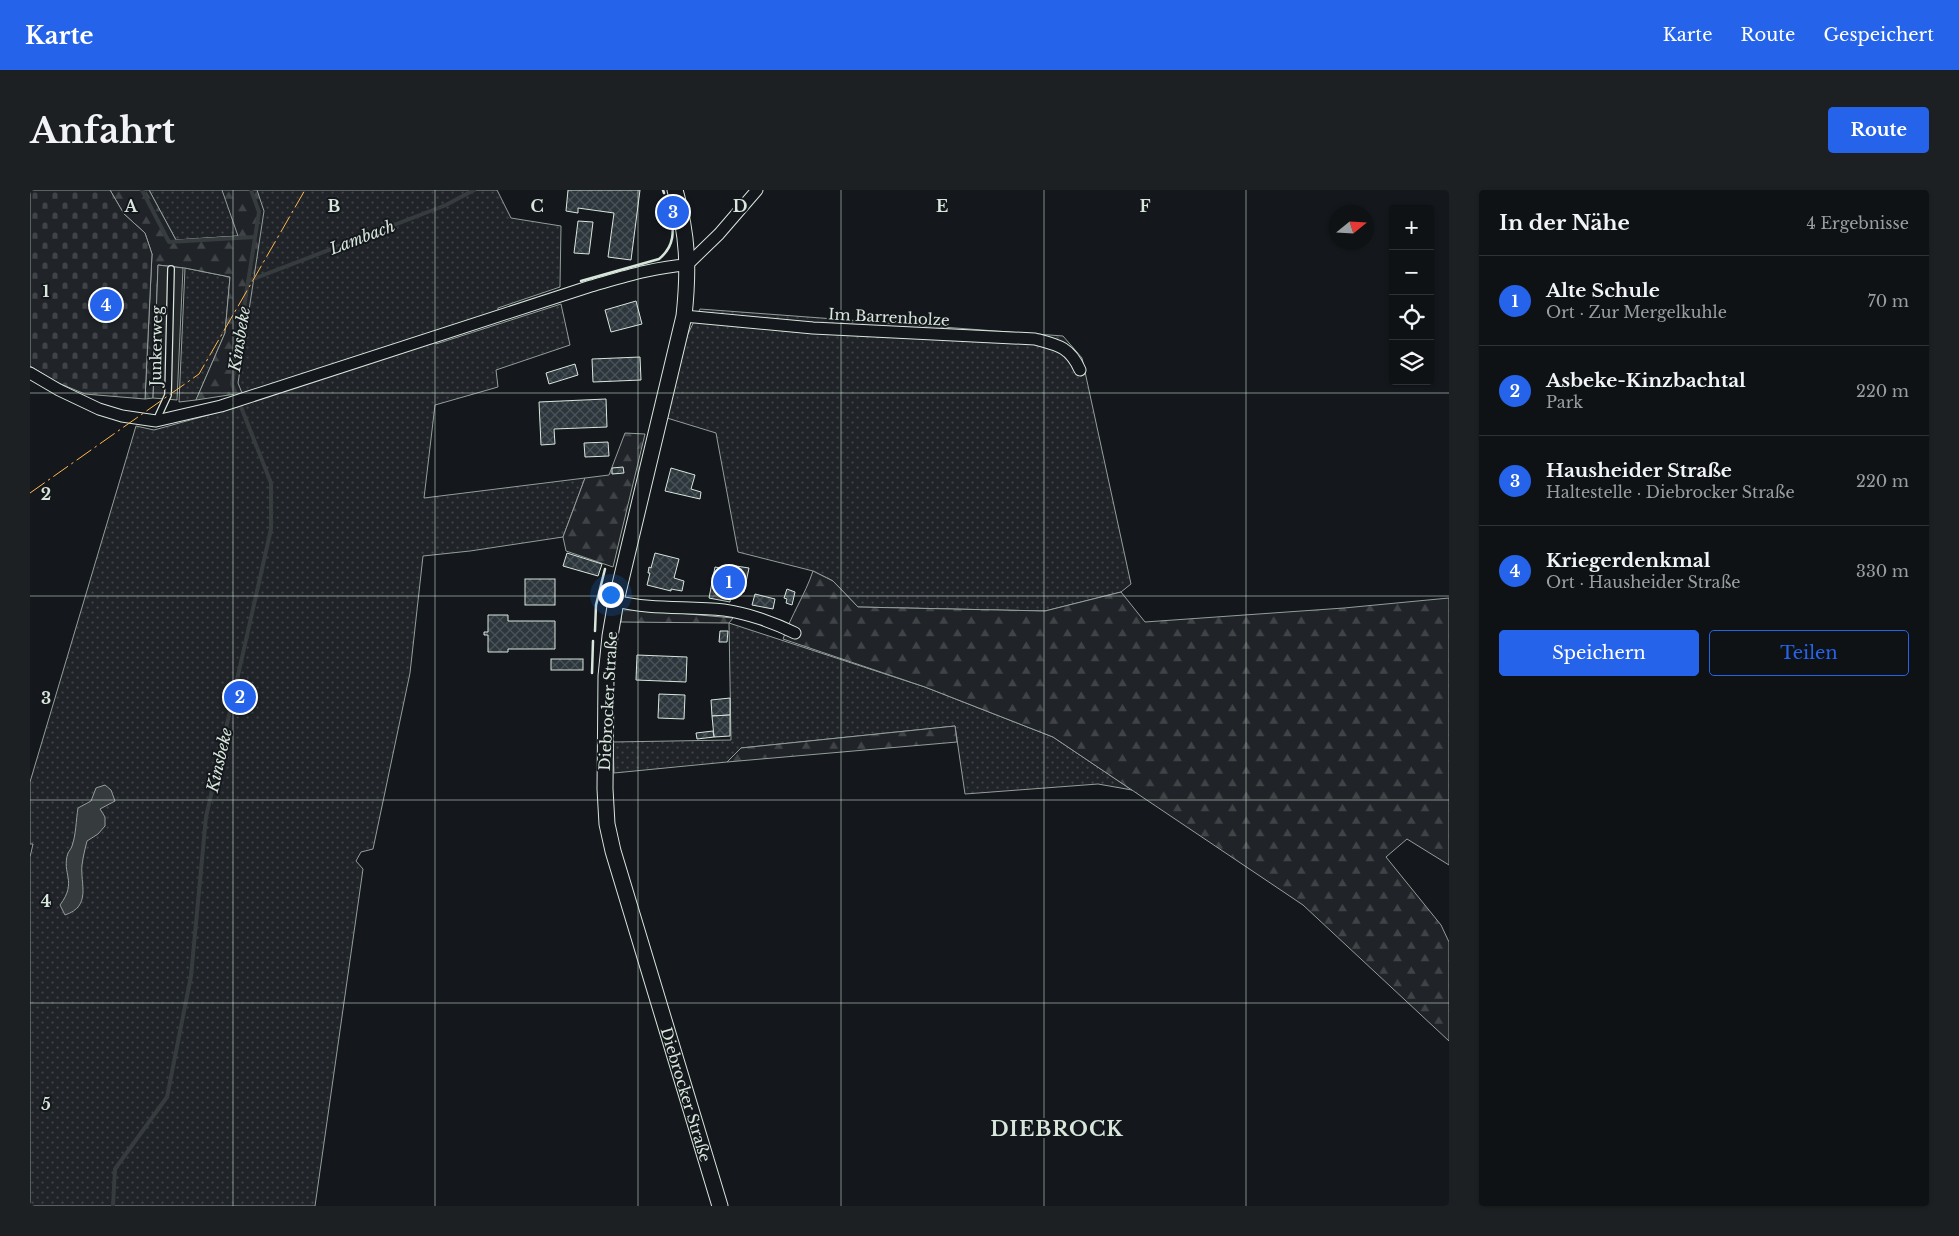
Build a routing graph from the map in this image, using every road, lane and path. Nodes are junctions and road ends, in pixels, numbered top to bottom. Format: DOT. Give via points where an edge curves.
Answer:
graph roads {
  1 [pos="675,190"];
  2 [pos="758,190"];
  3 [pos="687,265"];
  4 [pos="171,269"];
  5 [pos="684,316"];
  6 [pos="1080,370"];
  7 [pos="30,373"];
  8 [pos="156,421"];
  9 [pos="616,601"];
  10 [pos="795,633"];
  11 [pos="720,1206"];
  1 -- 3 [label="main road, Diebrocker Straße" via="685,231"];
  2 -- 3 [label="street"];
  3 -- 5 [label="main road, Diebrocker Straße"];
  3 -- 8 [label="street" via="641,271 221,406"];
  4 -- 8 [label="lane, Junkerweg" via="168,394"];
  5 -- 6 [label="street, Im Barrenholze" via="813,328 1035,339 1060,346 1071,354"];
  5 -- 9 [label="main road, Diebrocker Straße"];
  7 -- 8 [label="street" via="99,409"];
  9 -- 10 [label="street" via="632,605 726,610 776,624"];
  9 -- 11 [label="main road, Diebrocker Straße" via="606,676 605,789 608,824 623,890"];
}
